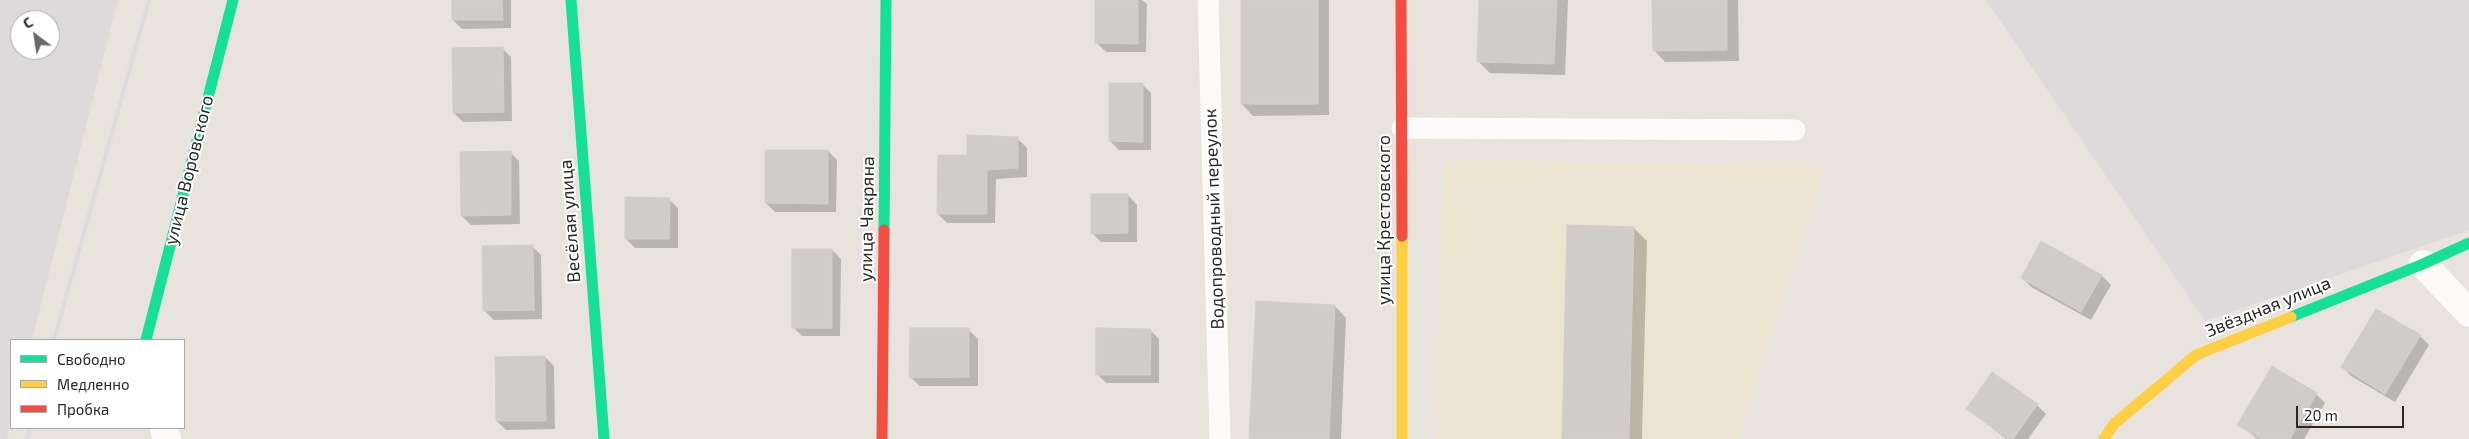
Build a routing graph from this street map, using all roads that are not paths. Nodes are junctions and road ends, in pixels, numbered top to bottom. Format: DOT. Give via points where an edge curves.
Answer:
graph roads {
  1 [pos="233,0"];
  2 [pos="571,0"];
  3 [pos="886,0"];
  4 [pos="1208,0"];
  5 [pos="1402,0"];
  6 [pos="1402,128"];
  7 [pos="1795,130"];
  8 [pos="2469,243"];
  9 [pos="2423,264"];
  10 [pos="2469,313"];
  11 [pos="146,339"];
  12 [pos="604,439"];
  13 [pos="882,439"];
  14 [pos="1220,439"];
  15 [pos="1402,439"];
  16 [pos="2104,439"];
  1 -- 11 [label="street, улица Воровского"];
  2 -- 12 [label="street, Весёлая улица"];
  3 -- 13 [label="street, улица Чакряна"];
  4 -- 14 [label="lane, Водопроводный переулок"];
  5 -- 6 [label="street, улица Крестовского"];
  6 -- 7 [label="lane"];
  6 -- 15 [label="street, улица Крестовского"];
  8 -- 9 [label="street, Звёздная улица"];
  9 -- 10 [label="street"];
  9 -- 16 [label="street, Звёздная улица" via="2196,355 2114,424"];
}
